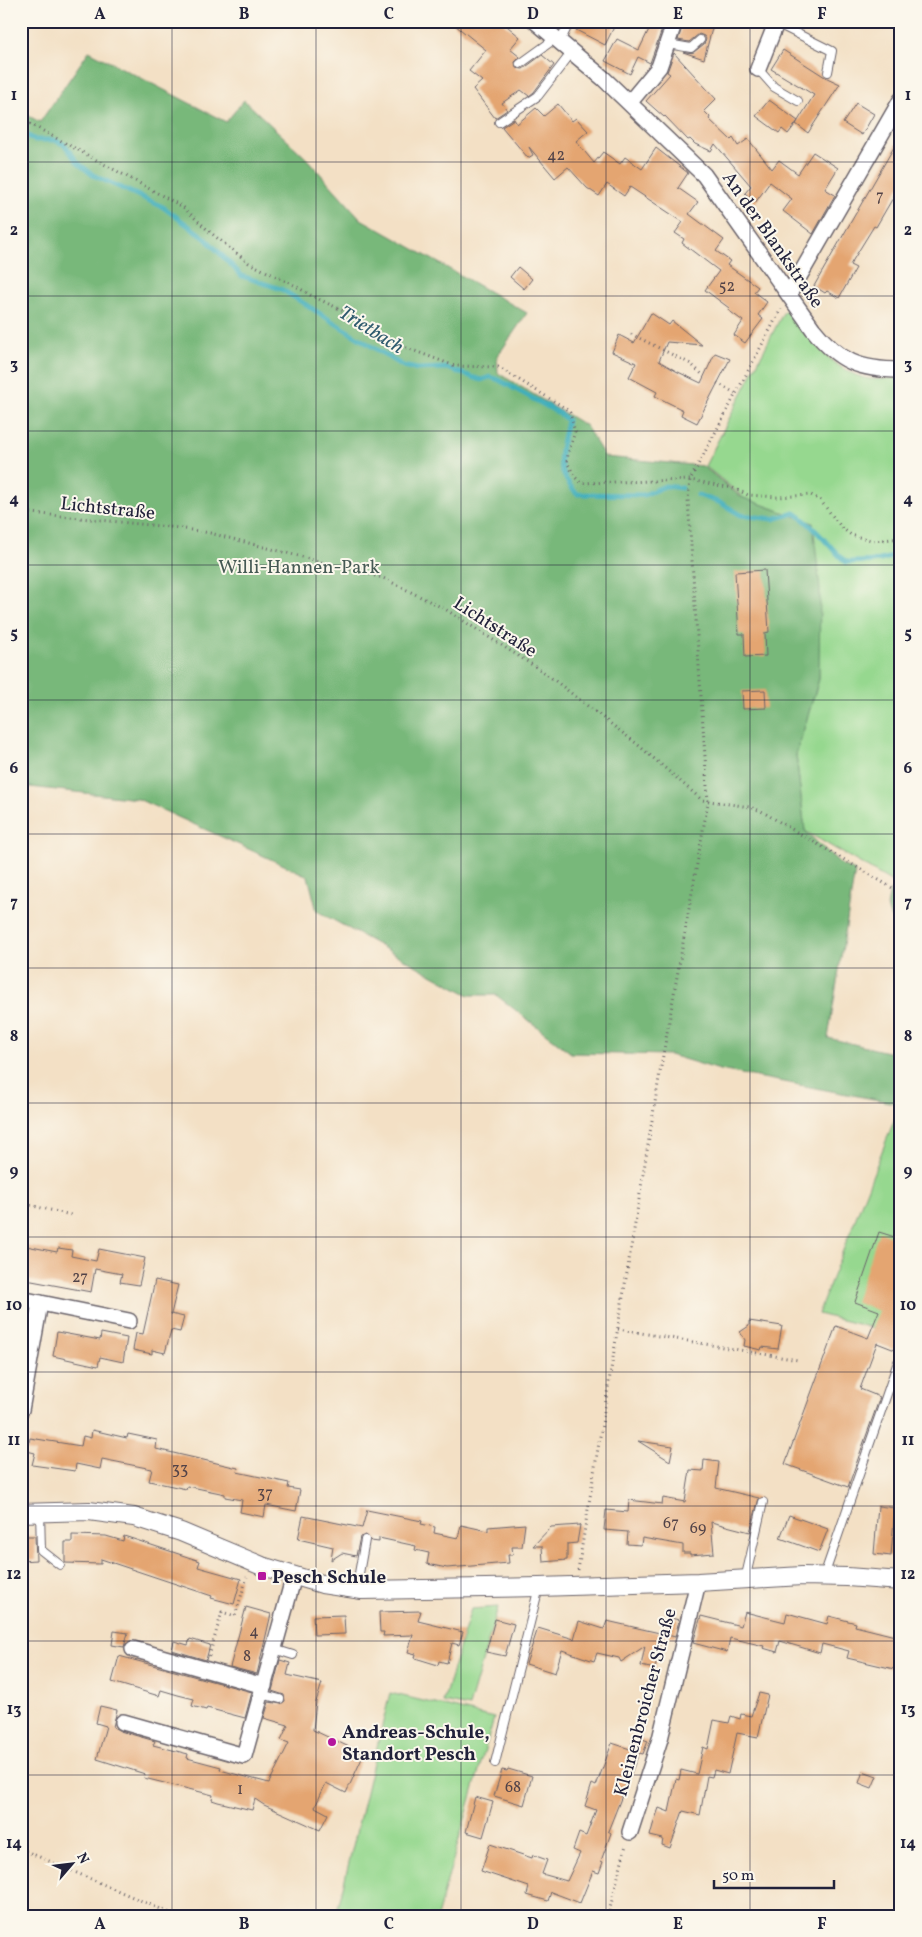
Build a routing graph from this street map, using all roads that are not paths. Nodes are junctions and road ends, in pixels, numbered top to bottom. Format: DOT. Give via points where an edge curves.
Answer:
graph roads {
  1 [pos="535,21"];
  2 [pos="570,21"];
  3 [pos="675,21"];
  4 [pos="776,22"];
  5 [pos="558,40"];
  6 [pos="700,40"];
  7 [pos="668,44"];
  8 [pos="572,52"];
  9 [pos="520,64"];
  10 [pos="758,69"];
  11 [pos="828,72"];
  12 [pos="901,100"];
  13 [pos="798,101"];
  14 [pos="630,102"];
  15 [pos="499,122"];
  16 [pos="789,294"];
  17 [pos="901,370"];
  18 [pos="21,1299"];
  19 [pos="40,1304"];
  20 [pos="129,1321"];
  21 [pos="898,1362"];
  22 [pos="21,1410"];
  23 [pos="763,1502"];
  24 [pos="40,1512"];
  25 [pos="21,1513"];
  26 [pos="365,1540"];
  27 [pos="60,1565"];
  28 [pos="294,1576"];
  29 [pos="824,1576"];
  30 [pos="745,1580"];
  31 [pos="901,1581"];
  32 [pos="698,1582"];
  33 [pos="539,1587"];
  34 [pos="356,1590"];
  35 [pos="133,1649"];
  36 [pos="274,1649"];
  37 [pos="294,1655"];
  38 [pos="263,1690"];
  39 [pos="280,1699"];
  40 [pos="123,1722"];
  41 [pos="494,1763"];
  42 [pos="630,1832"];
  1 -- 5 [label="street, An der Blankstraße"];
  2 -- 5 [label="lane"];
  3 -- 7 [label="street"];
  4 -- 10 [label="street"];
  4 -- 11 [label="lane" via="832,51"];
  5 -- 8 [label="street, An der Blankstraße"];
  5 -- 9 [label="lane"];
  6 -- 7 [label="lane" via="691,48"];
  7 -- 14 [label="street" via="659,67"];
  8 -- 14 [label="street, An der Blankstraße"];
  8 -- 15 [label="lane" via="538,96"];
  10 -- 13 [label="lane" via="774,88"];
  12 -- 16 [label="street"];
  14 -- 16 [label="street, An der Blankstraße" via="704,175"];
  16 -- 17 [label="street, An der Blankstraße" via="816,333 846,359 867,368"];
  18 -- 19 [label="street"];
  19 -- 20 [label="street"];
  19 -- 22 [label="street"];
  21 -- 29 [label="lane"];
  23 -- 30 [label="lane"];
  24 -- 25 [label="street, Kleinenbroicher Straße"];
  24 -- 27 [label="lane" via="41,1550"];
  24 -- 28 [label="street, Kleinenbroicher Straße" via="99,1512 134,1516"];
  26 -- 34 [label="lane"];
  28 -- 34 [label="street, Kleinenbroicher Straße"];
  28 -- 36 [label="street"];
  29 -- 30 [label="street, Kleinenbroicher Straße"];
  29 -- 31 [label="street, Kleinenbroicher Straße"];
  30 -- 32 [label="street, Kleinenbroicher Straße"];
  32 -- 33 [label="street, Kleinenbroicher Straße"];
  32 -- 42 [label="street, Kleinenbroicher Straße" via="660,1739"];
  33 -- 34 [label="street, Kleinenbroicher Straße"];
  33 -- 41 [label="lane"];
  35 -- 38 [label="street" via="206,1669"];
  36 -- 37 [label="lane"];
  36 -- 38 [label="street"];
  38 -- 39 [label="lane"];
  38 -- 40 [label="street" via="244,1756"];
}
